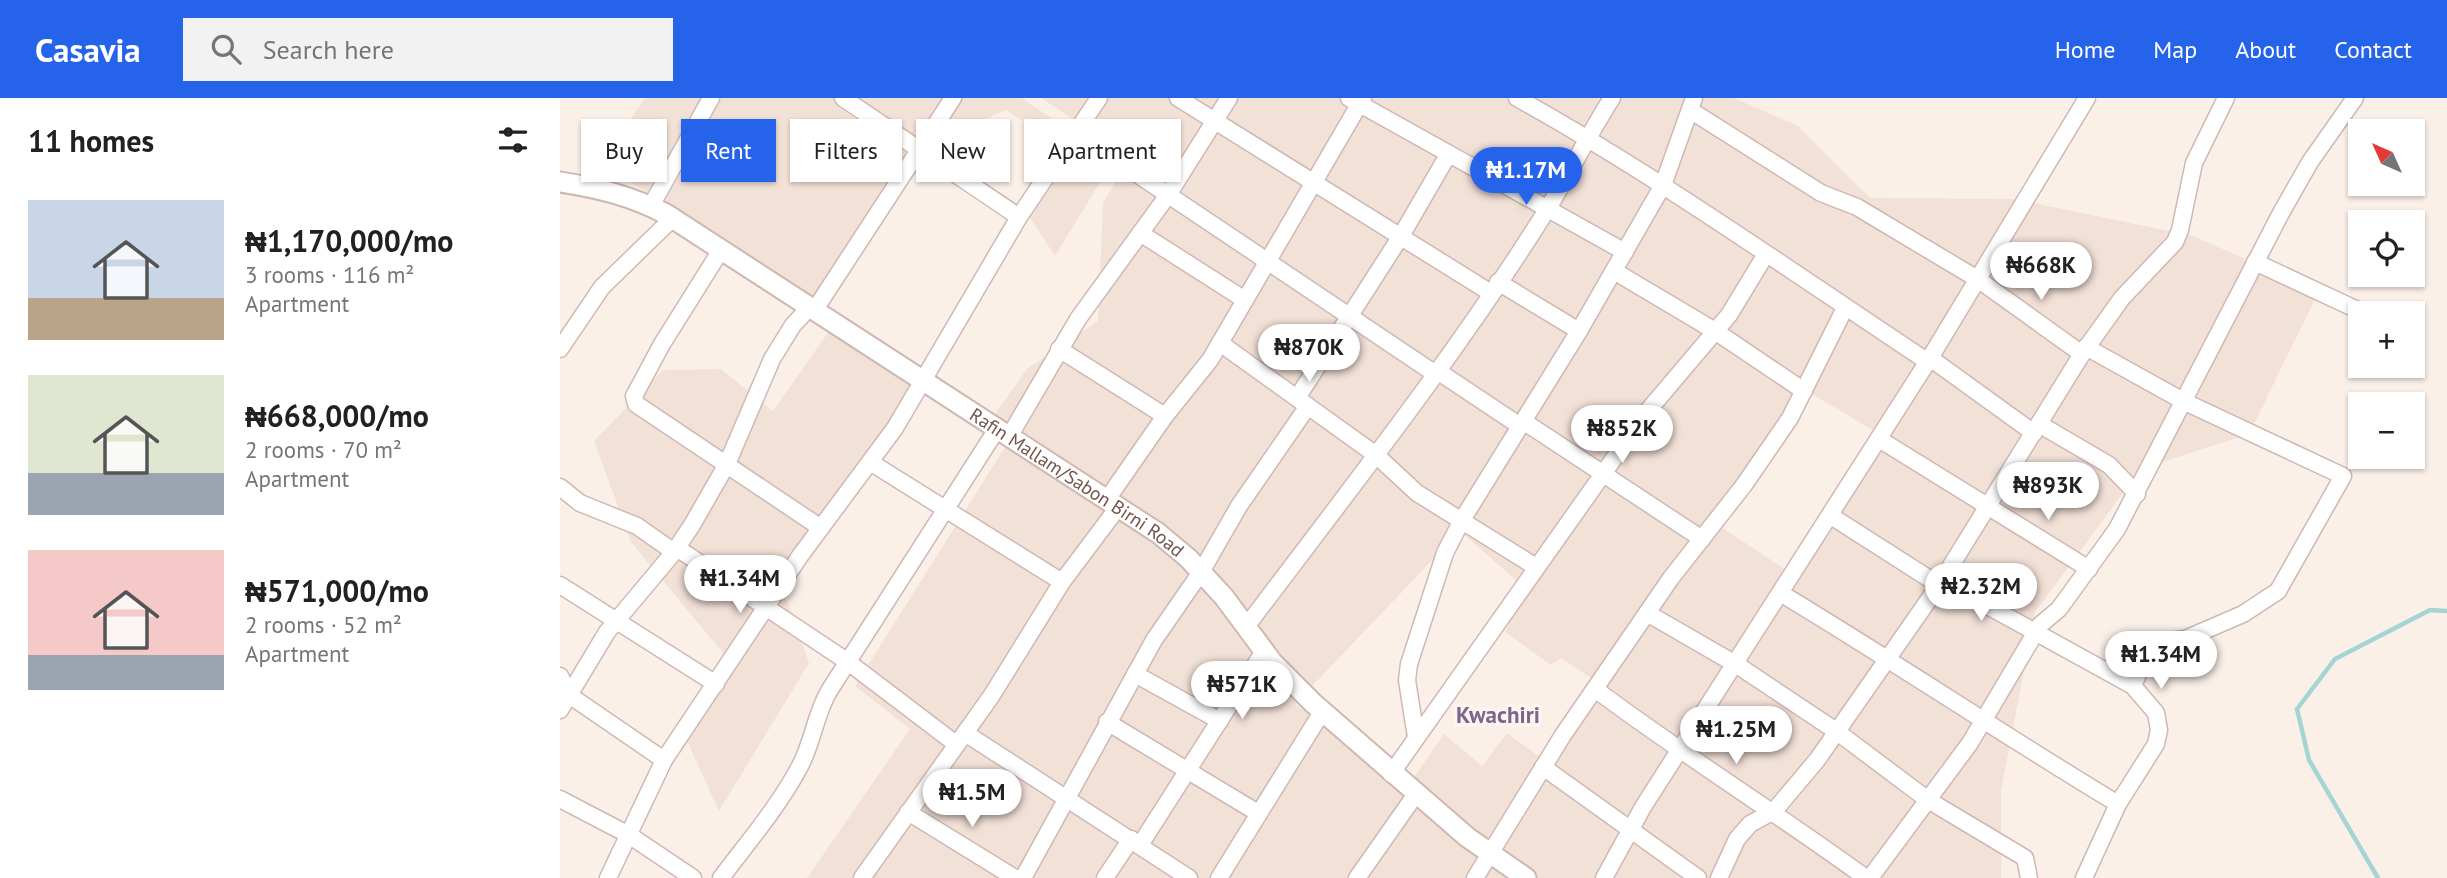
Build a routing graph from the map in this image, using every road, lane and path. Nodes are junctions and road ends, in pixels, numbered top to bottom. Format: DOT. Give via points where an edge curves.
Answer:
graph roads {
  1 [pos="711,98"];
  2 [pos="843,98"];
  3 [pos="953,98"];
  4 [pos="1099,98"];
  5 [pos="1178,98"];
  6 [pos="1229,98"];
  7 [pos="1517,98"];
  8 [pos="1612,98"];
  9 [pos="2087,98"];
  10 [pos="2226,98"];
  11 [pos="2355,98"];
  12 [pos="1357,100"];
  13 [pos="1692,104"];
  14 [pos="939,119"];
  15 [pos="1085,119"];
  16 [pos="1213,121"];
  17 [pos="1588,137"];
  18 [pos="916,148"];
  19 [pos="916,154"];
  20 [pos="1448,155"];
  21 [pos="1314,181"];
  22 [pos="560,182"];
  23 [pos="967,182"];
  24 [pos="1043,182"];
  25 [pos="1149,182"];
  26 [pos="1664,185"];
  27 [pos="1168,195"];
  28 [pos="651,206"];
  29 [pos="1548,208"];
  30 [pos="1019,217"];
  31 [pos="673,218"];
  32 [pos="1140,233"];
  33 [pos="1401,236"];
  34 [pos="721,250"];
  35 [pos="1625,252"];
  36 [pos="1766,254"];
  37 [pos="1267,262"];
  38 [pos="2255,262"];
  39 [pos="1614,271"];
  40 [pos="1979,280"];
  41 [pos="1495,287"];
  42 [pos="1245,300"];
  43 [pos="2348,306"];
  44 [pos="1845,308"];
  45 [pos="811,310"];
  46 [pos="1350,317"];
  47 [pos="1579,331"];
  48 [pos="1715,331"];
  49 [pos="1220,343"];
  50 [pos="560,349"];
  51 [pos="1059,349"];
  52 [pos="2084,351"];
  53 [pos="1929,360"];
  54 [pos="1435,371"];
  55 [pos="923,381"];
  56 [pos="1804,391"];
  57 [pos="1303,402"];
  58 [pos="2185,402"];
  59 [pos="1165,416"];
  60 [pos="1521,424"];
  61 [pos="2037,429"];
  62 [pos="1003,433"];
  63 [pos="1879,439"];
  64 [pos="1376,454"];
  65 [pos="870,462"];
  66 [pos="727,464"];
  67 [pos="1602,475"];
  68 [pos="560,487"];
  69 [pos="2137,494"];
  70 [pos="1113,502"];
  71 [pos="1988,506"];
  72 [pos="948,508"];
  73 [pos="1831,516"];
  74 [pos="1462,520"];
  75 [pos="821,528"];
  76 [pos="1702,539"];
  77 [pos="676,550"];
  78 [pos="1536,567"];
  79 [pos="2089,569"];
  80 [pos="1201,572"];
  81 [pos="1062,582"];
  82 [pos="1939,584"];
  83 [pos="560,585"];
  84 [pos="1782,594"];
  85 [pos="767,606"];
  86 [pos="1647,613"];
  87 [pos="615,621"];
  88 [pos="1246,627"];
  89 [pos="2035,634"];
  90 [pos="1264,651"];
  91 [pos="1888,658"];
  92 [pos="848,662"];
  93 [pos="1737,665"];
  94 [pos="1135,674"];
  95 [pos="560,676"];
  96 [pos="716,684"];
  97 [pos="2133,686"];
  98 [pos="1595,689"];
  99 [pos="569,695"];
  100 [pos="560,710"];
  101 [pos="1322,712"];
  102 [pos="1220,721"];
  103 [pos="1107,722"];
  104 [pos="1982,723"];
  105 [pos="1836,731"];
  106 [pos="1416,737"];
  107 [pos="961,738"];
  108 [pos="1679,752"];
  109 [pos="664,760"];
  110 [pos="1543,767"];
  111 [pos="1189,770"];
  112 [pos="1391,774"];
  113 [pos="1416,794"];
  114 [pos="1068,797"];
  115 [pos="560,799"];
  116 [pos="1928,800"];
  117 [pos="2118,804"];
  118 [pos="1774,811"];
  119 [pos="908,812"];
  120 [pos="1258,813"];
  121 [pos="1631,828"];
  122 [pos="629,835"];
  123 [pos="1135,842"];
  124 [pos="1490,854"];
  125 [pos="608,878"];
  126 [pos="693,878"];
  127 [pos="722,878"];
  128 [pos="862,878"];
  129 [pos="1015,878"];
  130 [pos="1023,878"];
  131 [pos="1105,878"];
  132 [pos="1189,878"];
  133 [pos="1219,878"];
  134 [pos="1357,878"];
  135 [pos="1475,878"];
  136 [pos="1526,878"];
  137 [pos="1604,878"];
  138 [pos="1698,878"];
  139 [pos="1719,878"];
  140 [pos="1868,878"];
  141 [pos="2029,878"];
  142 [pos="2084,878"];
  1 -- 28 [label="street"];
  2 -- 18 [label="street"];
  3 -- 14 [label="street"];
  4 -- 15 [label="street"];
  5 -- 16 [label="street"];
  6 -- 16 [label="street"];
  7 -- 17 [label="street"];
  8 -- 17 [label="street"];
  9 -- 40 [label="street"];
  10 -- 52 [label="street" via="2194,163 2175,242 2122,298"];
  11 -- 38 [label="street" via="2310,162"];
  12 -- 20 [label="street"];
  12 -- 21 [label="street"];
  13 -- 26 [label="street"];
  13 -- 40 [label="street" via="1821,193 1857,207"];
  16 -- 21 [label="street"];
  16 -- 27 [label="street"];
  17 -- 26 [label="street"];
  17 -- 29 [label="street"];
  19 -- 45 [label="street"];
  20 -- 29 [label="street"];
  20 -- 33 [label="street"];
  21 -- 33 [label="street"];
  21 -- 37 [label="street"];
  22 -- 28 [label="street, Rafin Mallam/Sabon Birni Road" via="604,189"];
  23 -- 30 [label="street"];
  24 -- 30 [label="street"];
  25 -- 27 [label="street"];
  26 -- 35 [label="street"];
  26 -- 36 [label="street"];
  27 -- 32 [label="street"];
  27 -- 37 [label="street"];
  28 -- 31 [label="street, Rafin Mallam/Sabon Birni Road"];
  29 -- 35 [label="street"];
  29 -- 41 [label="street"];
  30 -- 55 [label="street"];
  31 -- 34 [label="street, Rafin Mallam/Sabon Birni Road"];
  31 -- 50 [label="street" via="602,288"];
  32 -- 42 [label="street"];
  32 -- 51 [label="street"];
  33 -- 41 [label="street"];
  33 -- 46 [label="street"];
  34 -- 45 [label="street, Rafin Mallam/Sabon Birni Road"];
  34 -- 66 [label="street" via="634,396 638,407"];
  35 -- 39 [label="street"];
  36 -- 44 [label="street"];
  36 -- 48 [label="street"];
  37 -- 42 [label="street"];
  37 -- 46 [label="street"];
  38 -- 43 [label="street"];
  38 -- 58 [label="street"];
  39 -- 47 [label="street"];
  39 -- 48 [label="street"];
  40 -- 52 [label="street"];
  40 -- 53 [label="street"];
  41 -- 47 [label="street"];
  41 -- 54 [label="street"];
  42 -- 49 [label="street"];
  44 -- 53 [label="street"];
  44 -- 56 [label="street"];
  45 -- 55 [label="street, Rafin Mallam/Sabon Birni Road"];
  45 -- 66 [label="street" via="793,325 772,359"];
  46 -- 54 [label="street"];
  46 -- 57 [label="street"];
  47 -- 60 [label="street"];
  48 -- 56 [label="street"];
  48 -- 67 [label="street" via="1646,412"];
  49 -- 57 [label="street"];
  49 -- 59 [label="street"];
  51 -- 59 [label="street"];
  51 -- 62 [label="street"];
  52 -- 58 [label="street"];
  52 -- 61 [label="street"];
  53 -- 61 [label="street"];
  53 -- 63 [label="street"];
  54 -- 60 [label="street"];
  54 -- 64 [label="street"];
  55 -- 62 [label="street, Rafin Mallam/Sabon Birni Road"];
  55 -- 65 [label="street"];
  56 -- 76 [label="street" via="1759,463"];
  57 -- 64 [label="street"];
  57 -- 80 [label="street"];
  58 -- 69 [label="street"];
  58 -- 97 [label="street" via="2343,476 2278,591 2242,614 2185,639 2149,648"];
  59 -- 70 [label="street"];
  60 -- 67 [label="street"];
  60 -- 74 [label="street"];
  61 -- 69 [label="street" via="2109,465"];
  61 -- 71 [label="street"];
  62 -- 70 [label="street, Rafin Mallam/Sabon Birni Road"];
  62 -- 72 [label="street"];
  63 -- 71 [label="street"];
  63 -- 73 [label="street"];
  64 -- 74 [label="street" via="1417,492"];
  64 -- 88 [label="street"];
  65 -- 72 [label="street"];
  65 -- 75 [label="street"];
  66 -- 75 [label="street"];
  66 -- 77 [label="street"];
  67 -- 76 [label="street"];
  67 -- 78 [label="street"];
  68 -- 77 [label="street" via="580,503 637,526"];
  69 -- 79 [label="street"];
  70 -- 80 [label="street, Rafin Mallam/Sabon Birni Road" via="1158,533"];
  70 -- 81 [label="street"];
  71 -- 79 [label="street"];
  71 -- 82 [label="street"];
  72 -- 81 [label="street"];
  72 -- 92 [label="street"];
  73 -- 82 [label="street"];
  73 -- 84 [label="street"];
  74 -- 78 [label="street"];
  74 -- 106 [label="street" via="1445,553 1409,664 1407,680"];
  75 -- 85 [label="street"];
  76 -- 86 [label="street"];
  77 -- 85 [label="street"];
  77 -- 87 [label="street"];
  78 -- 106 [label="street"];
  79 -- 89 [label="street"];
  80 -- 88 [label="street, Rafin Mallam/Sabon Birni Road"];
  80 -- 94 [label="street"];
  81 -- 107 [label="street"];
  82 -- 89 [label="street" via="1966,594"];
  82 -- 91 [label="street"];
  83 -- 87 [label="street"];
  84 -- 91 [label="street"];
  84 -- 93 [label="street"];
  85 -- 92 [label="street"];
  85 -- 96 [label="street"];
  86 -- 93 [label="street"];
  86 -- 98 [label="street"];
  87 -- 96 [label="street"];
  87 -- 99 [label="street"];
  88 -- 90 [label="street, Rafin Mallam/Sabon Birni Road"];
  89 -- 97 [label="street"];
  89 -- 104 [label="street"];
  90 -- 101 [label="street, Rafin Mallam/Sabon Birni Road"];
  90 -- 102 [label="street"];
  91 -- 104 [label="street"];
  91 -- 105 [label="street"];
  92 -- 107 [label="street"];
  92 -- 127 [label="street" via="818,710 800,767"];
  93 -- 105 [label="street"];
  93 -- 108 [label="street"];
  94 -- 102 [label="street"];
  94 -- 103 [label="street"];
  95 -- 99 [label="street"];
  96 -- 109 [label="street"];
  97 -- 117 [label="street" via="2157,713 2160,730"];
  98 -- 108 [label="street"];
  98 -- 110 [label="street"];
  99 -- 100 [label="street"];
  99 -- 109 [label="street"];
  101 -- 112 [label="street, Rafin Mallam/Sabon Birni Road"];
  101 -- 120 [label="street"];
  102 -- 111 [label="street"];
  103 -- 111 [label="street"];
  103 -- 114 [label="street"];
  104 -- 116 [label="street"];
  104 -- 117 [label="street"];
  105 -- 116 [label="street"];
  105 -- 118 [label="street"];
  106 -- 112 [label="street"];
  107 -- 114 [label="street"];
  107 -- 119 [label="street"];
  108 -- 118 [label="street"];
  108 -- 121 [label="street"];
  109 -- 122 [label="street"];
  110 -- 121 [label="street"];
  110 -- 124 [label="street"];
  111 -- 120 [label="street"];
  111 -- 123 [label="street"];
  112 -- 113 [label="street, Rafin Mallam/Sabon Birni Road"];
  113 -- 124 [label="street, Rafin Mallam/Sabon Birni Road"];
  113 -- 134 [label="street"];
  114 -- 123 [label="street"];
  114 -- 130 [label="street"];
  115 -- 122 [label="street"];
  116 -- 140 [label="street"];
  116 -- 141 [label="street" via="2025,858"];
  117 -- 142 [label="street"];
  118 -- 139 [label="street" via="1750,824 1737,839"];
  118 -- 140 [label="street"];
  119 -- 128 [label="street"];
  119 -- 129 [label="street"];
  120 -- 133 [label="street"];
  121 -- 137 [label="street"];
  121 -- 138 [label="street"];
  122 -- 125 [label="street"];
  122 -- 126 [label="street"];
  123 -- 131 [label="street"];
  123 -- 132 [label="street"];
  124 -- 135 [label="street"];
  124 -- 136 [label="street, Rafin Mallam/Sabon Birni Road"];
}
